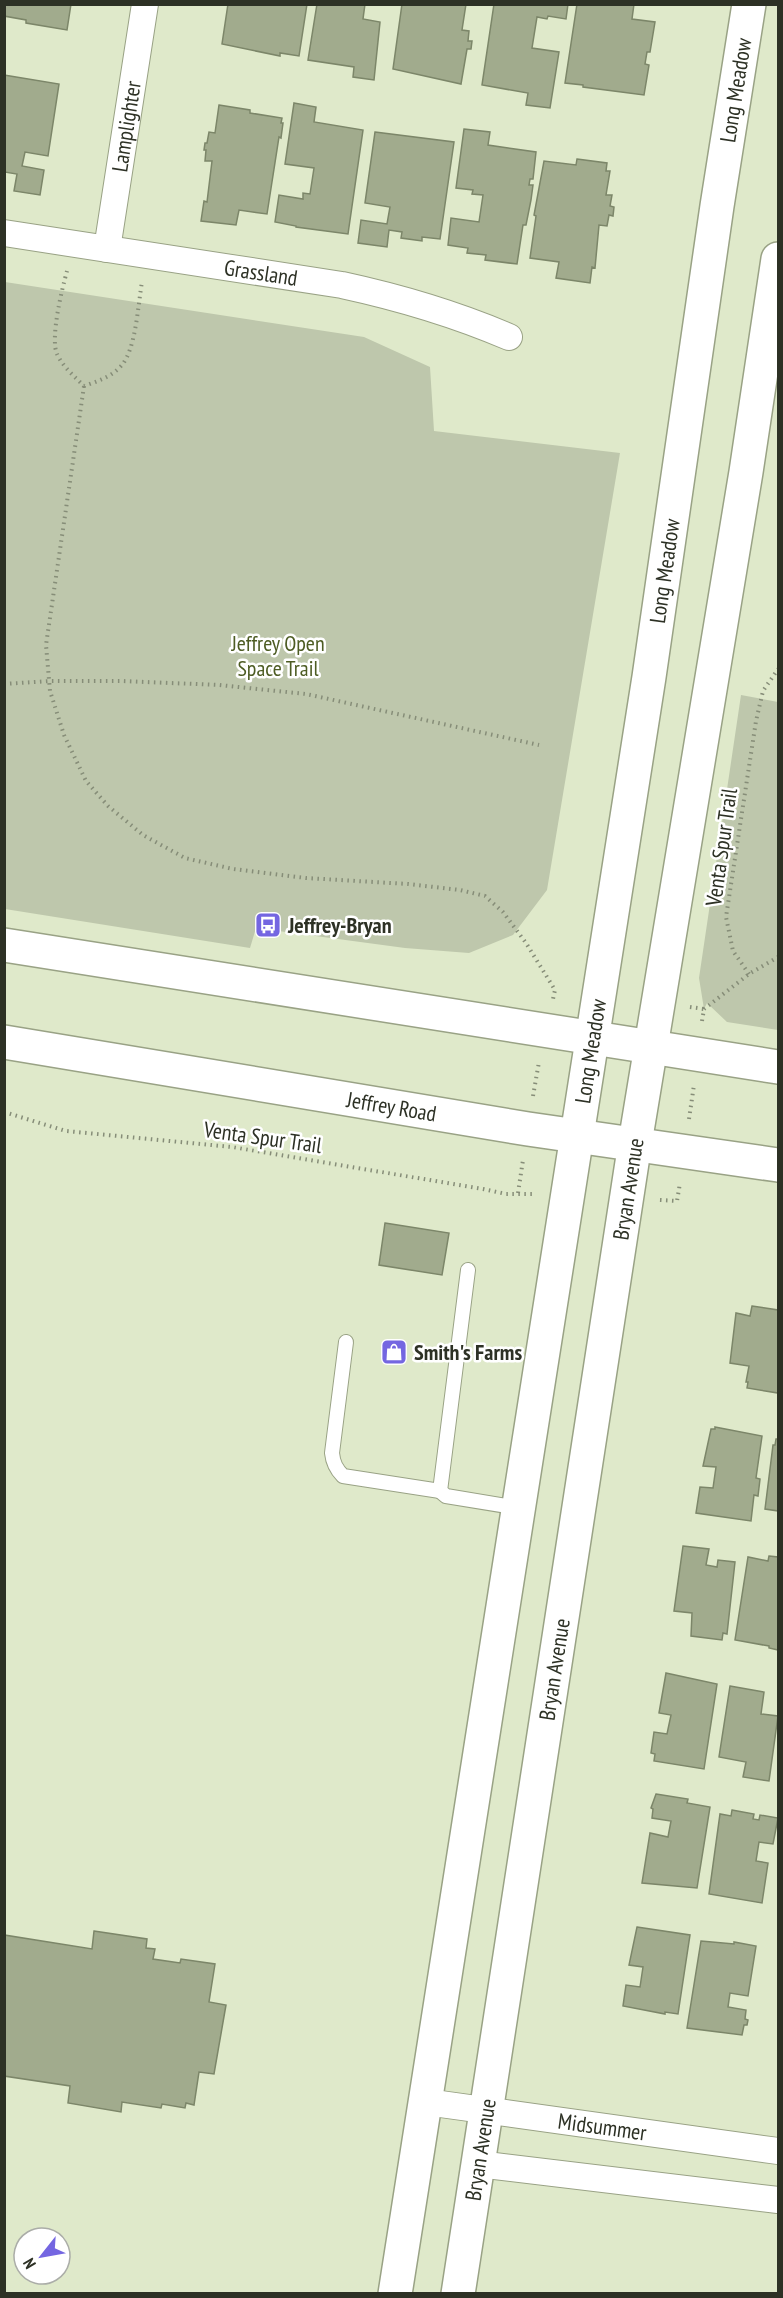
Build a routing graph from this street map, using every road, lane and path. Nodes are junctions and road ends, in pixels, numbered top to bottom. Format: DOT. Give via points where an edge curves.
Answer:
graph roads {
  1 [pos="146,4"];
  2 [pos="749,4"];
  3 [pos="4,233"];
  4 [pos="74,244"];
  5 [pos="107,249"];
  6 [pos="147,255"];
  7 [pos="778,259"];
  8 [pos="509,337"];
  9 [pos="84,386"];
  10 [pos="778,669"];
  11 [pos="50,681"];
  12 [pos="4,684"];
  13 [pos="539,745"];
  14 [pos="4,945"];
  15 [pos="778,957"];
  16 [pos="749,974"];
  17 [pos="555,990"];
  18 [pos="704,1008"];
  19 [pos="592,1039"];
  20 [pos="4,1042"];
  21 [pos="651,1047"];
  22 [pos="778,1067"];
  23 [pos="4,1112"];
  24 [pos="578,1135"];
  25 [pos="635,1143"];
  26 [pos="778,1165"];
  27 [pos="518,1193"];
  28 [pos="468,1270"];
  29 [pos="346,1342"];
  30 [pos="440,1491"];
  31 [pos="519,1509"];
  32 [pos="426,2102"];
  33 [pos="487,2110"];
  34 [pos="778,2151"];
  35 [pos="478,2164"];
  36 [pos="778,2200"];
  37 [pos="395,2294"];
  38 [pos="458,2294"];
  1 -- 5 [label="street, Lamplighter"];
  2 -- 19 [label="main road, Long Meadow"];
  3 -- 4 [label="street, Grassland"];
  4 -- 5 [label="street, Grassland"];
  4 -- 9 [label="path" via="56,326 56,352 65,368"];
  5 -- 6 [label="street, Grassland"];
  6 -- 8 [label="street, Grassland" via="390,295 461,316"];
  6 -- 9 [label="path" via="131,346 123,364 105,379"];
  7 -- 21 [label="main road"];
  9 -- 11 [label="path" via="49,618 46,645"];
  10 -- 16 [label="path, Venta Spur Trail" via="763,691 756,721 726,917 733,951"];
  11 -- 12 [label="path"];
  11 -- 13 [label="path" via="219,685 306,694"];
  11 -- 17 [label="path" via="64,735 86,781 108,806 143,835 185,858 233,869 408,884 485,896 509,920"];
  14 -- 19 [label="main road"];
  15 -- 16 [label="path"];
  16 -- 18 [label="path"];
  19 -- 21 [label="main road"];
  19 -- 24 [label="main road, Long Meadow"];
  20 -- 24 [label="main road, Jeffrey Road"];
  21 -- 22 [label="main road"];
  21 -- 25 [label="main road, Bryan Avenue"];
  23 -- 27 [label="path, Venta Spur Trail" via="66,1131 232,1147"];
  24 -- 25 [label="main road, Jeffrey Road"];
  24 -- 31 [label="main road"];
  25 -- 26 [label="main road, Jeffrey Road"];
  25 -- 33 [label="main road, Bryan Avenue"];
  28 -- 30 [label="lane"];
  29 -- 30 [label="lane" via="332,1453 337,1470 344,1476"];
  30 -- 31 [label="lane" via="446,1496"];
  31 -- 32 [label="main road"];
  32 -- 33 [label="street, Midsummer"];
  32 -- 37 [label="main road"];
  33 -- 34 [label="street, Midsummer"];
  33 -- 35 [label="main road, Bryan Avenue"];
  35 -- 36 [label="street"];
  35 -- 38 [label="main road, Bryan Avenue"];
}
